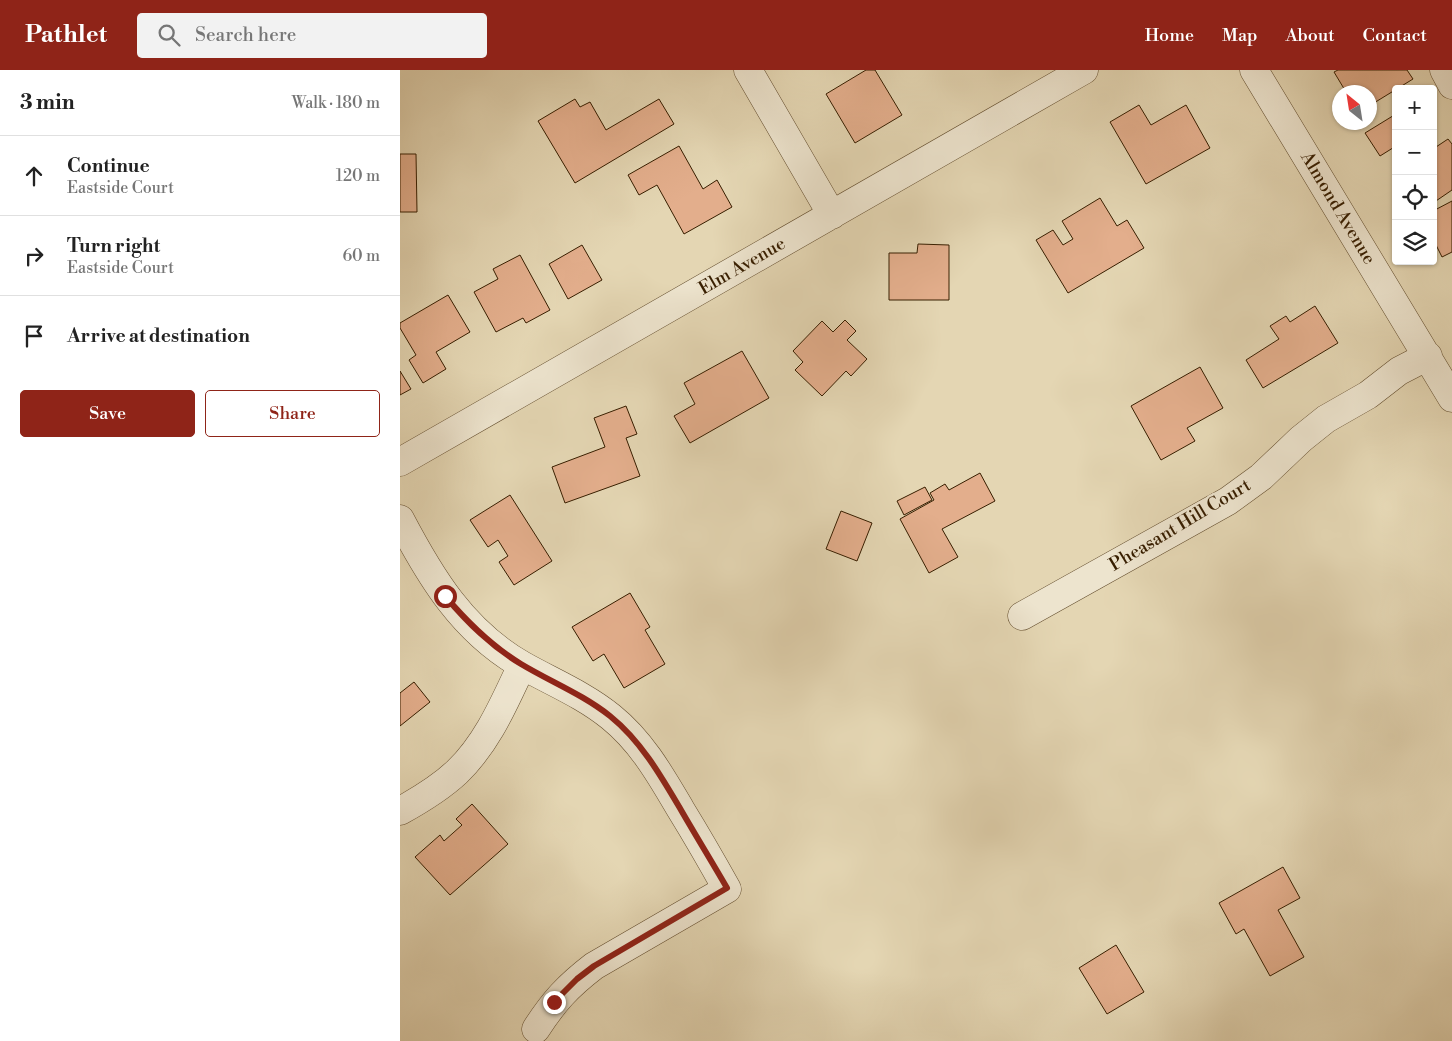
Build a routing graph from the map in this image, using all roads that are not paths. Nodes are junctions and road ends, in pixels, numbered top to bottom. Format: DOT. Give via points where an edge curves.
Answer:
graph roads {
  1 [pos="748,70"];
  2 [pos="1084,70"];
  3 [pos="1254,70"];
  4 [pos="1444,70"];
  5 [pos="1452,85"];
  6 [pos="832,214"];
  7 [pos="1428,356"];
  8 [pos="1452,398"];
  9 [pos="400,462"];
  10 [pos="400,519"];
  11 [pos="1022,616"];
  12 [pos="522,665"];
  13 [pos="400,811"];
  14 [pos="536,1029"];
  1 -- 6 [label="street"];
  2 -- 6 [label="street, Elm Avenue"];
  3 -- 7 [label="street, Almond Avenue"];
  4 -- 5 [label="street"];
  6 -- 9 [label="street, Elm Avenue"];
  7 -- 8 [label="street, Almond Avenue"];
  7 -- 11 [label="street, Pheasant Hill Court" via="1399,371 1368,395 1326,420 1261,477 1228,501"];
  10 -- 12 [label="street" via="456,610 493,646"];
  12 -- 13 [label="street" via="499,715 468,761 426,796"];
  12 -- 14 [label="street" via="579,694 611,717 635,740 655,766 727,888 594,966 554,1002"];
}
